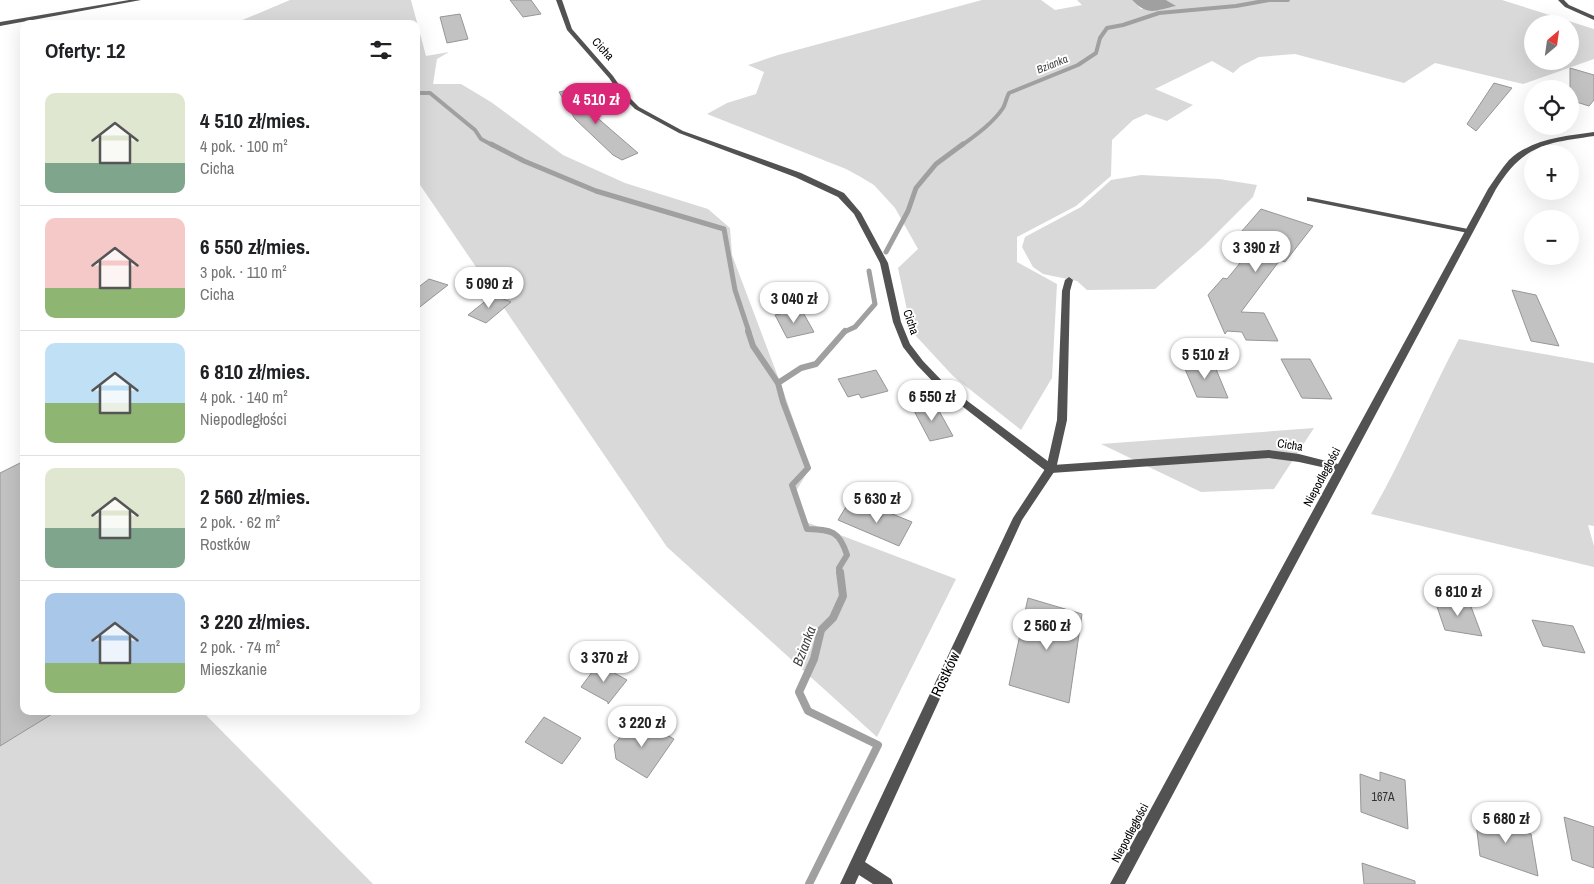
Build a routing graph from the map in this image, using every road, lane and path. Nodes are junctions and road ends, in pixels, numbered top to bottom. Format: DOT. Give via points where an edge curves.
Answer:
graph roads {
  1 [pos="138,0"];
  2 [pos="560,0"];
  3 [pos="1561,0"];
  4 [pos="1594,18"];
  5 [pos="23,20"];
  6 [pos="20,21"];
  7 [pos="0,24"];
  8 [pos="1594,134"];
  9 [pos="1310,199"];
  10 [pos="1468,231"];
  11 [pos="1069,280"];
  12 [pos="1341,468"];
  13 [pos="1051,469"];
  14 [pos="856,865"];
  15 [pos="847,884"];
  16 [pos="886,884"];
  17 [pos="1117,884"];
  1 -- 5 [label="street"];
  2 -- 13 [label="street, Cicha" via="568,28 637,108 681,132 798,175 841,195 857,213 884,263 896,322 915,357 943,387"];
  3 -- 4 [label="street"];
  6 -- 7 [label="street"];
  8 -- 10 [label="street, Niepodległości" via="1539,146 1514,159"];
  9 -- 10 [label="street"];
  10 -- 12 [label="street, Niepodległości"];
  11 -- 13 [label="street" via="1062,420"];
  12 -- 13 [label="street, Cicha" via="1269,454"];
  12 -- 17 [label="street, Niepodległości"];
  13 -- 14 [label="street, Rostków" via="1018,518"];
  14 -- 15 [label="street, Rostków"];
  14 -- 16 [label="street"];
}
